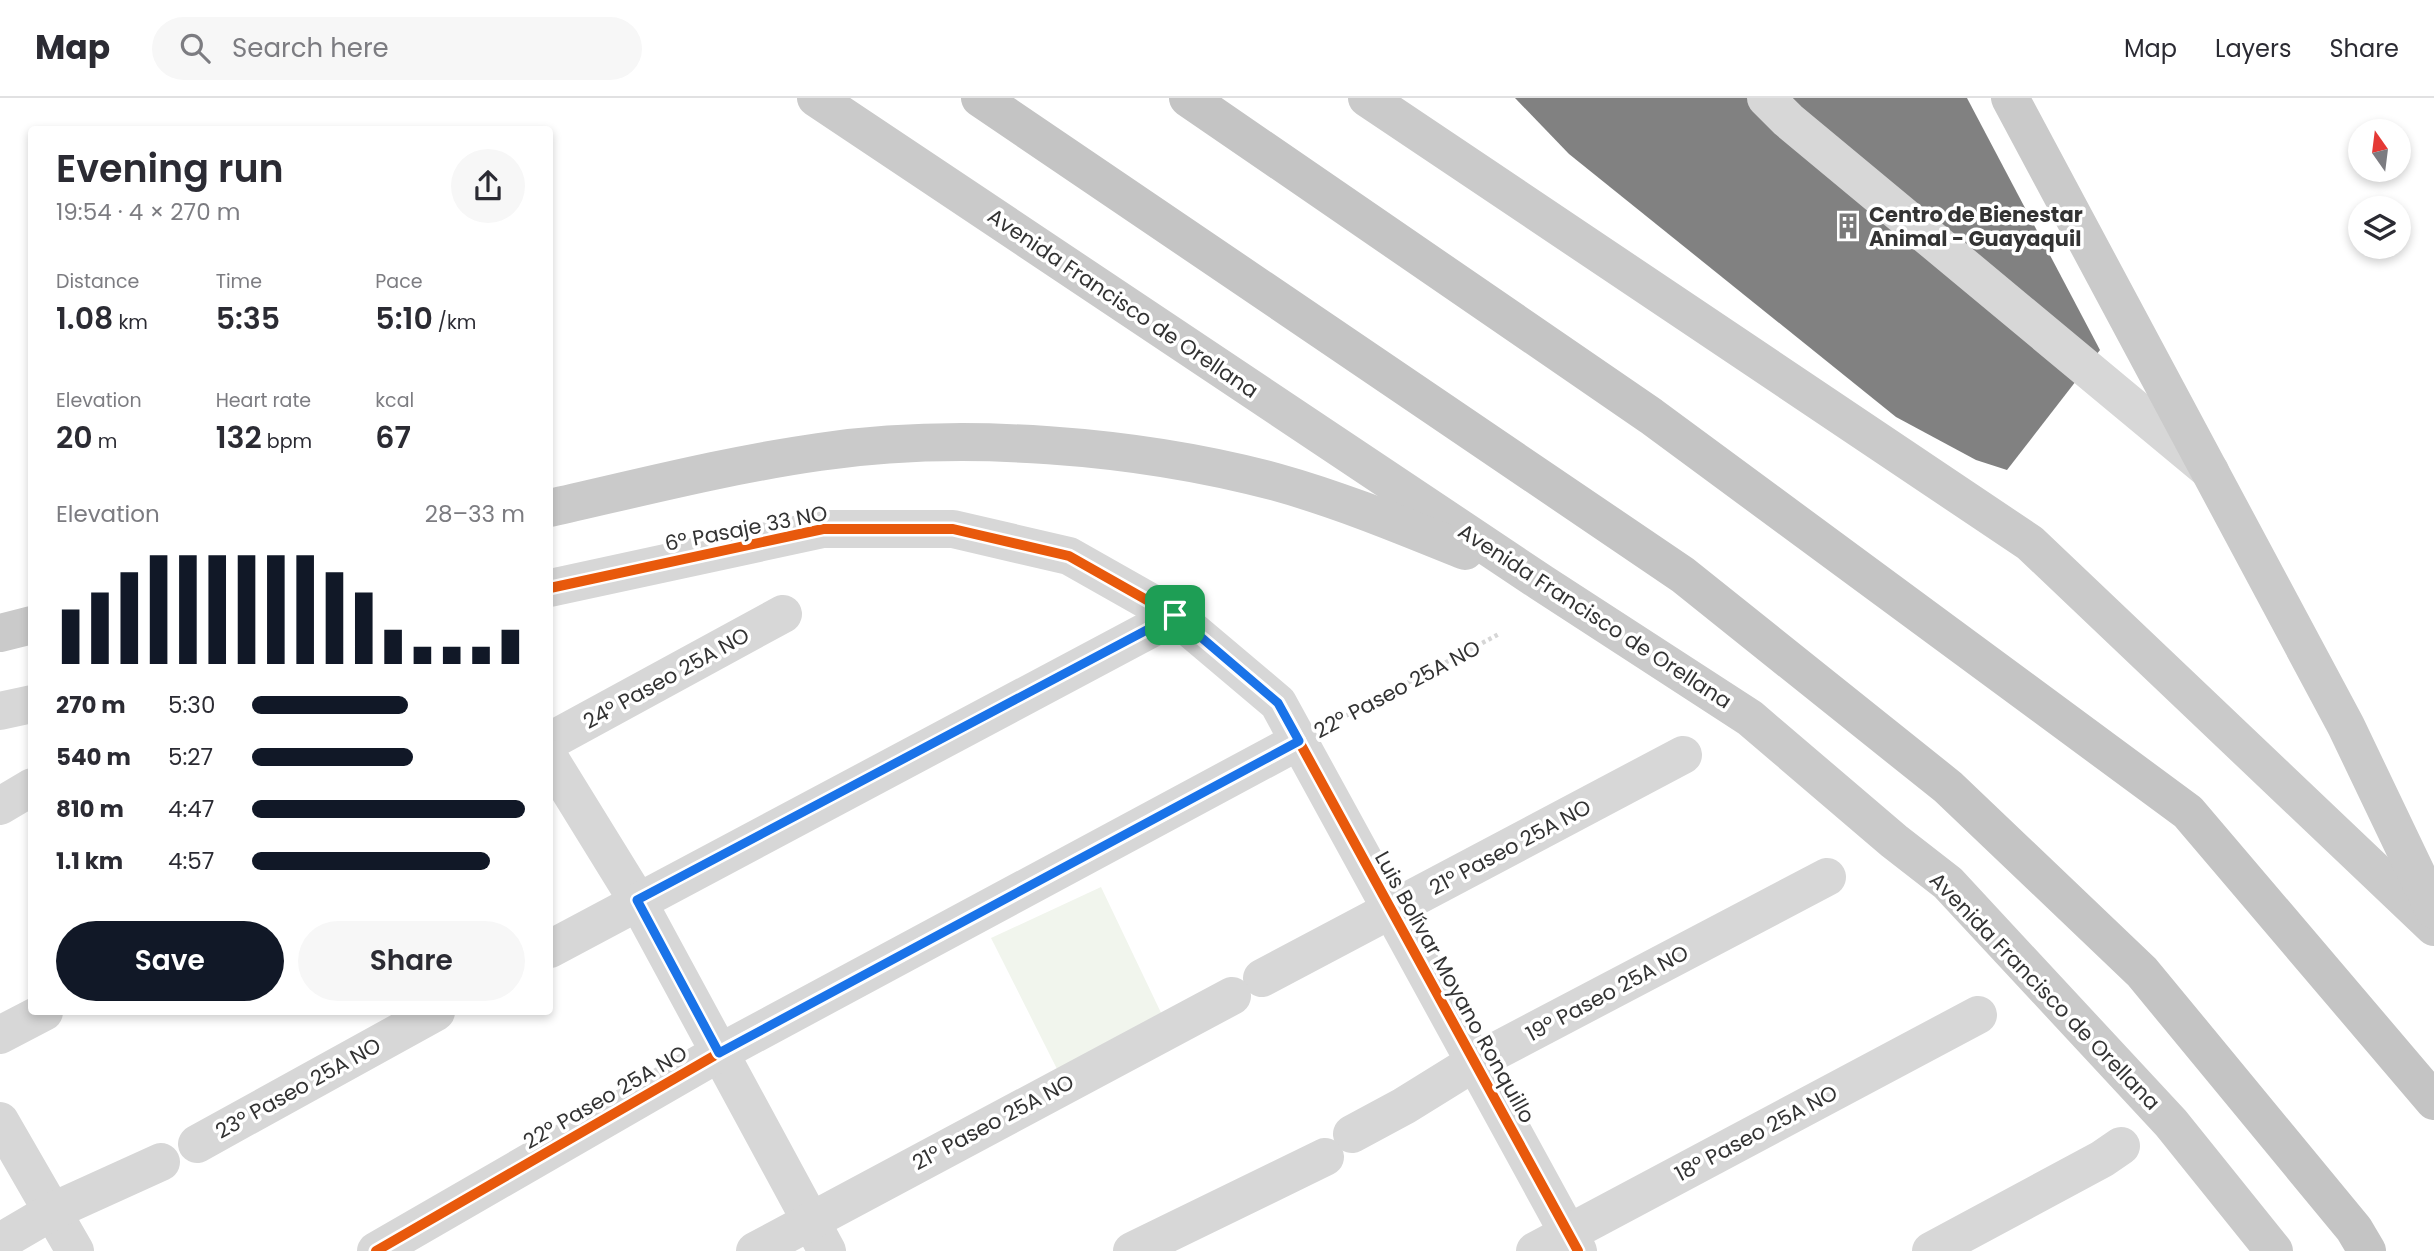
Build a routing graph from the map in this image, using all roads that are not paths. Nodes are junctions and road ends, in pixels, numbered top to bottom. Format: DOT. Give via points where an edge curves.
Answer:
graph roads {
  1 [pos="816,98"];
  2 [pos="980,98"];
  3 [pos="1188,98"];
  4 [pos="1367,98"];
  5 [pos="1766,98"];
  6 [pos="2010,98"];
  7 [pos="2211,472"];
  8 [pos="553,507"];
  9 [pos="1542,583"];
  10 [pos="553,587"];
  11 [pos="783,614"];
  12 [pos="1175,615"];
  13 [pos="28,626"];
  14 [pos="0,633"];
  15 [pos="28,705"];
  16 [pos="0,711"];
  17 [pos="553,739"];
  18 [pos="1299,741"];
  19 [pos="1683,755"];
  20 [pos="553,764"];
  21 [pos="28,789"];
  22 [pos="0,806"];
  23 [pos="1827,877"];
  24 [pos="637,900"];
  25 [pos="1391,909"];
  26 [pos="2434,910"];
  27 [pos="2434,927"];
  28 [pos="553,947"];
  29 [pos="38,1015"];
  30 [pos="431,1015"];
  31 [pos="1978,1015"];
  32 [pos="0,1035"];
  33 [pos="719,1053"];
  34 [pos="1475,1062"];
  35 [pos="2434,1101"];
  36 [pos="0,1121"];
  37 [pos="197,1144"];
  38 [pos="2121,1146"];
  39 [pos="161,1162"];
  40 [pos="53,1210"];
  41 [pos="818,1235"];
  42 [pos="0,1242"];
  43 [pos="1560,1245"];
  44 [pos="75,1251"];
  45 [pos="376,1251"];
  46 [pos="755,1251"];
  47 [pos="1132,1251"];
  48 [pos="1931,1251"];
  49 [pos="2274,1251"];
  50 [pos="2367,1251"];
  1 -- 9 [label="main road, Avenida Francisco de Orellana"];
  2 -- 50 [label="highway" via="1683,575 1948,787 2142,972 2354,1229"];
  3 -- 35 [label="highway" via="1651,416 2188,812"];
  4 -- 27 [label="main road" via="2030,543"];
  5 -- 7 [label="street"];
  6 -- 7 [label="main road"];
  7 -- 26 [label="main road" via="2346,726"];
  8 -- 9 [label="main road" via="820,451 950,441 1052,445 1167,460 1276,482 1374,514"];
  9 -- 49 [label="main road, Avenida Francisco de Orellana" via="1750,718 1948,883 2171,1123"];
  10 -- 12 [label="street, 6º Pasaje 33 NO" via="824,529 953,529 1069,556"];
  11 -- 17 [label="street, 24º Paseo 25A NO"];
  12 -- 18 [label="street, 6º Pasaje 33 NO" via="1278,703"];
  12 -- 24 [label="street"];
  13 -- 14 [label="main road"];
  15 -- 16 [label="street"];
  18 -- 25 [label="street, Luis Bolívar Moyano Ronquillo"];
  18 -- 33 [label="street, 22º Paseo 25A NO"];
  19 -- 25 [label="street, 21º Paseo 25A NO"];
  20 -- 24 [label="street"];
  21 -- 22 [label="street"];
  23 -- 34 [label="street, 19º Paseo 25A NO"];
  24 -- 28 [label="street"];
  24 -- 33 [label="street"];
  25 -- 34 [label="street, Luis Bolívar Moyano Ronquillo"];
  25 -- 41 [label="street, 21º Paseo 25A NO"];
  29 -- 32 [label="street"];
  30 -- 37 [label="street, 23º Paseo 25A NO"];
  31 -- 43 [label="street, 18º Paseo 25A NO"];
  33 -- 41 [label="street"];
  33 -- 45 [label="street, 22º Paseo 25A NO"];
  34 -- 43 [label="street, Luis Bolívar Moyano Ronquillo"];
  34 -- 47 [label="street, 19º Paseo 25A NO" via="1339,1146"];
  36 -- 40 [label="street"];
  38 -- 48 [label="street"];
  39 -- 40 [label="street"];
  40 -- 42 [label="street"];
  40 -- 44 [label="street"];
  41 -- 46 [label="street, 21º Paseo 25A NO"];
}
